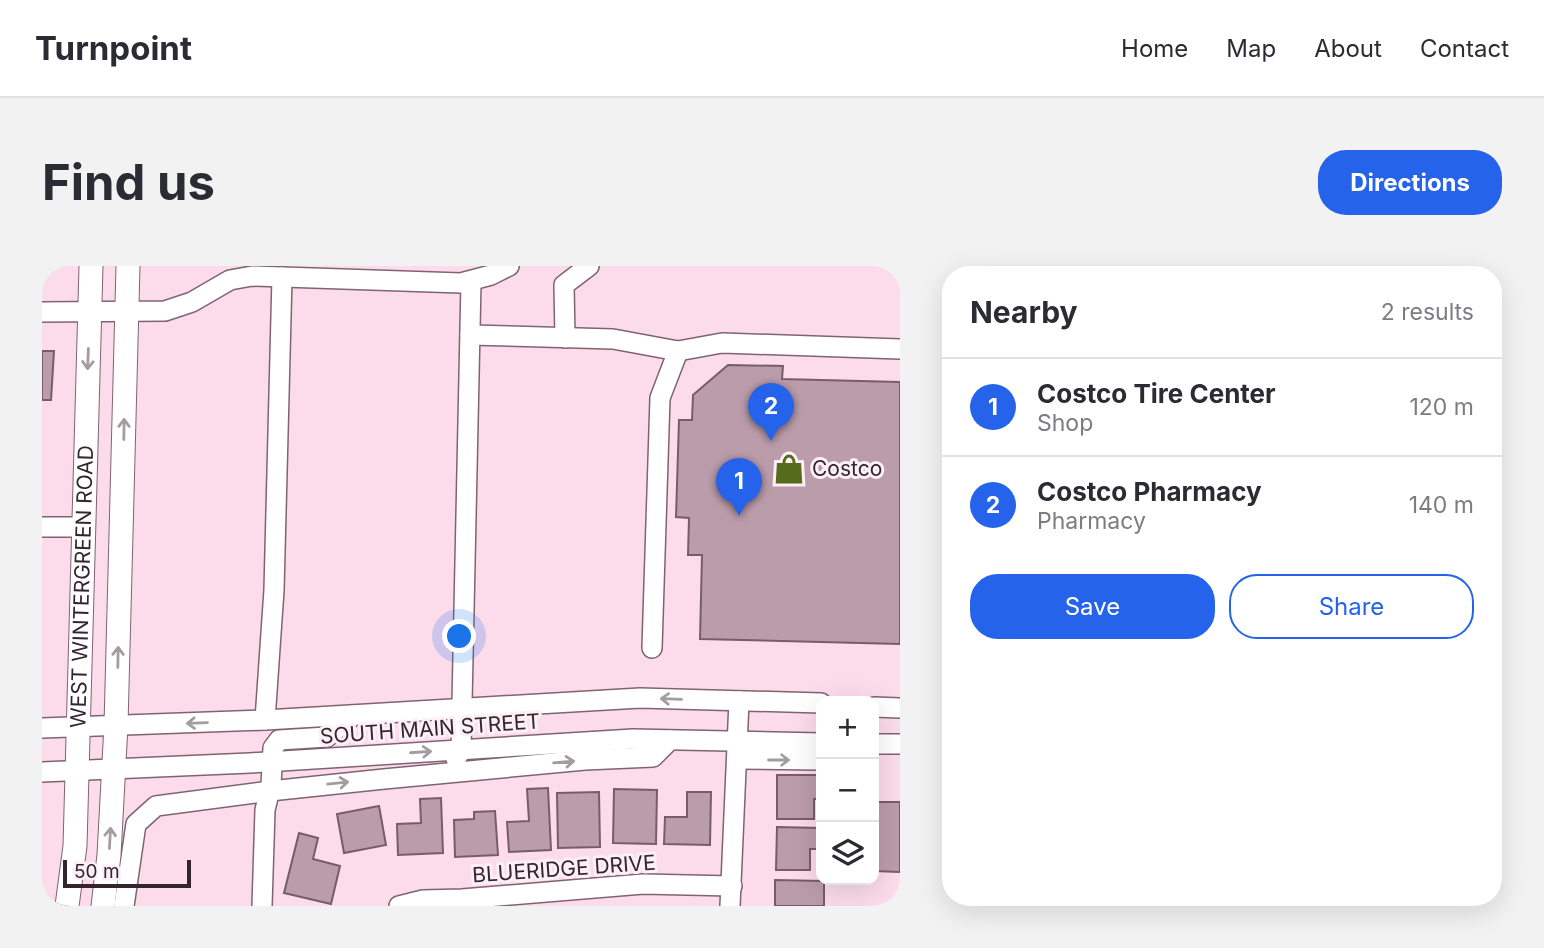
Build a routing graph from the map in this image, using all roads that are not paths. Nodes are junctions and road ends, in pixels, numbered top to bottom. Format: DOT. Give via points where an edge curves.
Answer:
graph roads {
  1 [pos="91,266"];
  2 [pos="128,266"];
  3 [pos="509,266"];
  4 [pos="589,266"];
  5 [pos="282,277"];
  6 [pos="471,282"];
  7 [pos="127,311"];
  8 [pos="42,312"];
  9 [pos="89,312"];
  10 [pos="470,335"];
  11 [pos="565,338"];
  12 [pos="900,349"];
  13 [pos="678,351"];
  14 [pos="42,527"];
  15 [pos="83,527"];
  16 [pos="652,648"];
  17 [pos="739,701"];
  18 [pos="816,703"];
  19 [pos="879,707"];
  20 [pos="900,708"];
  21 [pos="461,709"];
  22 [pos="355,715"];
  23 [pos="265,720"];
  24 [pos="116,725"];
  25 [pos="79,726"];
  26 [pos="42,728"];
  27 [pos="670,740"];
  28 [pos="816,743"];
  29 [pos="879,744"];
  30 [pos="900,744"];
  31 [pos="461,750"];
  32 [pos="737,751"];
  33 [pos="816,759"];
  34 [pos="273,762"];
  35 [pos="233,764"];
  36 [pos="114,768"];
  37 [pos="77,770"];
  38 [pos="42,772"];
  39 [pos="444,773"];
  40 [pos="270,790"];
  41 [pos="235,795"];
  42 [pos="731,896"];
  43 [pos="67,906"];
  44 [pos="103,906"];
  45 [pos="124,906"];
  46 [pos="262,906"];
  47 [pos="399,906"];
  1 -- 9 [label="main road, WEST WINTERGREEN ROAD"];
  2 -- 7 [label="main road, WEST WINTERGREEN ROAD"];
  3 -- 6 [label="street"];
  4 -- 11 [label="street" via="564,285"];
  5 -- 6 [label="street"];
  5 -- 7 [label="street" via="230,280 165,311"];
  5 -- 23 [label="street" via="274,590"];
  6 -- 10 [label="street"];
  7 -- 9 [label="street"];
  24 -- 7 [label="main road, WEST WINTERGREEN ROAD, one-way"];
  8 -- 9 [label="street"];
  9 -- 15 [label="main road, WEST WINTERGREEN ROAD, one-way"];
  10 -- 11 [label="street"];
  10 -- 21 [label="street"];
  11 -- 13 [label="street" via="613,339"];
  12 -- 13 [label="street" via="722,343"];
  13 -- 16 [label="street" via="660,398"];
  14 -- 15 [label="street"];
  15 -- 25 [label="main road, WEST WINTERGREEN ROAD"];
  17 -- 18 [label="street, SOUTH MAIN STREET"];
  17 -- 21 [label="street, SOUTH MAIN STREET, one-way" via="640,698"];
  17 -- 32 [label="street"];
  19 -- 20 [label="street"];
  21 -- 22 [label="street, SOUTH MAIN STREET"];
  21 -- 31 [label="street"];
  22 -- 23 [label="street, SOUTH MAIN STREET"];
  22 -- 34 [label="street" via="327,737 278,740"];
  23 -- 24 [label="street, SOUTH MAIN STREET, one-way"];
  24 -- 25 [label="street, SOUTH MAIN STREET"];
  24 -- 36 [label="main road, WEST WINTERGREEN ROAD"];
  25 -- 26 [label="street, SOUTH MAIN STREET"];
  25 -- 37 [label="main road, WEST WINTERGREEN ROAD"];
  27 -- 31 [label="street, SOUTH MAIN STREET"];
  27 -- 32 [label="street, SOUTH MAIN STREET"];
  39 -- 27 [label="street, one-way" via="653,757"];
  28 -- 32 [label="street, SOUTH MAIN STREET"];
  29 -- 30 [label="street"];
  34 -- 31 [label="street, SOUTH MAIN STREET, one-way"];
  31 -- 39 [label="street"];
  32 -- 33 [label="street, one-way"];
  32 -- 42 [label="street"];
  34 -- 35 [label="street, SOUTH MAIN STREET"];
  34 -- 40 [label="street"];
  35 -- 36 [label="street, SOUTH MAIN STREET"];
  35 -- 41 [label="street"];
  36 -- 37 [label="street, SOUTH MAIN STREET"];
  44 -- 36 [label="main road, WEST WINTERGREEN ROAD, one-way"];
  37 -- 38 [label="street, SOUTH MAIN STREET"];
  37 -- 43 [label="main road, WEST WINTERGREEN ROAD" via="75,846"];
  40 -- 39 [label="street, one-way"];
  40 -- 41 [label="street"];
  40 -- 46 [label="street" via="265,810"];
  41 -- 45 [label="street" via="156,806 136,824"];
  42 -- 47 [label="street, BLUERIDGE DRIVE" via="643,884 423,900"];
}
